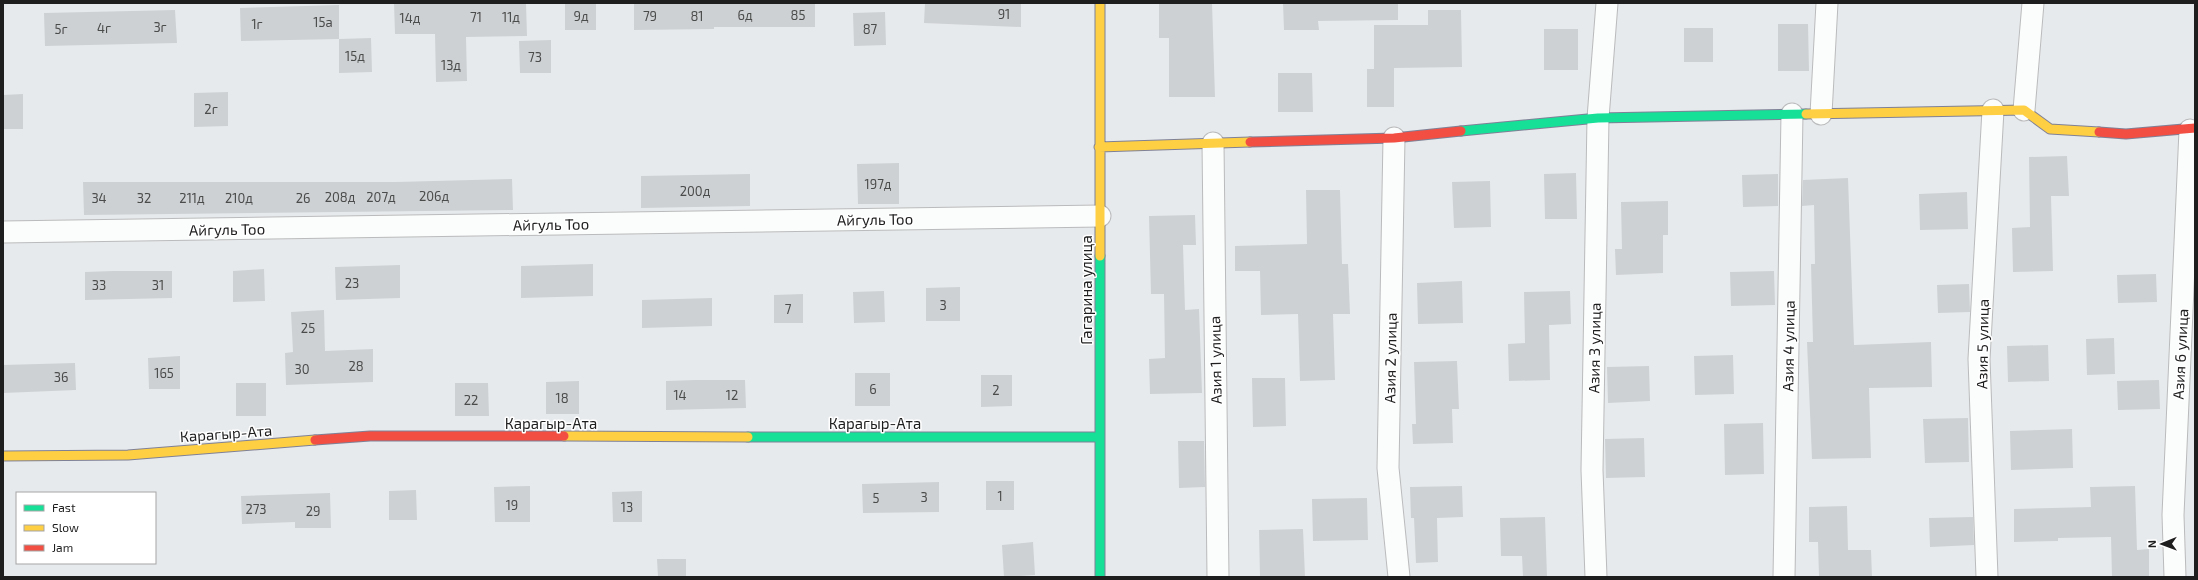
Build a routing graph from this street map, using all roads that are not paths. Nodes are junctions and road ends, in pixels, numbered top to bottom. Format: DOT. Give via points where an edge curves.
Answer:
graph roads {
  1 [pos="1100,3"];
  2 [pos="1607,3"];
  3 [pos="1828,3"];
  4 [pos="2033,3"];
  5 [pos="1993,110"];
  6 [pos="2024,110"];
  7 [pos="1792,114"];
  8 [pos="1821,114"];
  9 [pos="1598,118"];
  10 [pos="2193,129"];
  11 [pos="1394,138"];
  12 [pos="1212,143"];
  13 [pos="1099,147"];
  14 [pos="1100,216"];
  15 [pos="3,232"];
  16 [pos="1100,437"];
  17 [pos="3,456"];
  18 [pos="1100,577"];
  19 [pos="1218,577"];
  20 [pos="1399,577"];
  21 [pos="1596,577"];
  22 [pos="1784,577"];
  23 [pos="1987,577"];
  24 [pos="2175,577"];
  1 -- 13 [label="street, Гагарина улица"];
  2 -- 9 [label="street, Азия 3 улица"];
  3 -- 8 [label="street"];
  4 -- 6 [label="street"];
  5 -- 6 [label="street"];
  5 -- 8 [label="street"];
  5 -- 23 [label="street, Азия 5 улица" via="1979,359"];
  6 -- 10 [label="street" via="2050,129 2126,134"];
  7 -- 8 [label="street"];
  7 -- 9 [label="street"];
  7 -- 22 [label="street, Азия 4 улица"];
  9 -- 11 [label="street"];
  9 -- 21 [label="street, Азия 3 улица" via="1592,470"];
  10 -- 24 [label="street, Азия 6 улица" via="2173,515"];
  11 -- 12 [label="street"];
  11 -- 20 [label="street, Азия 2 улица" via="1388,468"];
  12 -- 13 [label="street"];
  12 -- 19 [label="street, Азия 1 улица"];
  13 -- 14 [label="street, Гагарина улица"];
  14 -- 15 [label="street, Айгуль Тоо"];
  14 -- 16 [label="street, Гагарина улица"];
  16 -- 17 [label="street, Карагыр-Ата" via="370,436 128,455"];
  16 -- 18 [label="street, Гагарина улица"];
}
